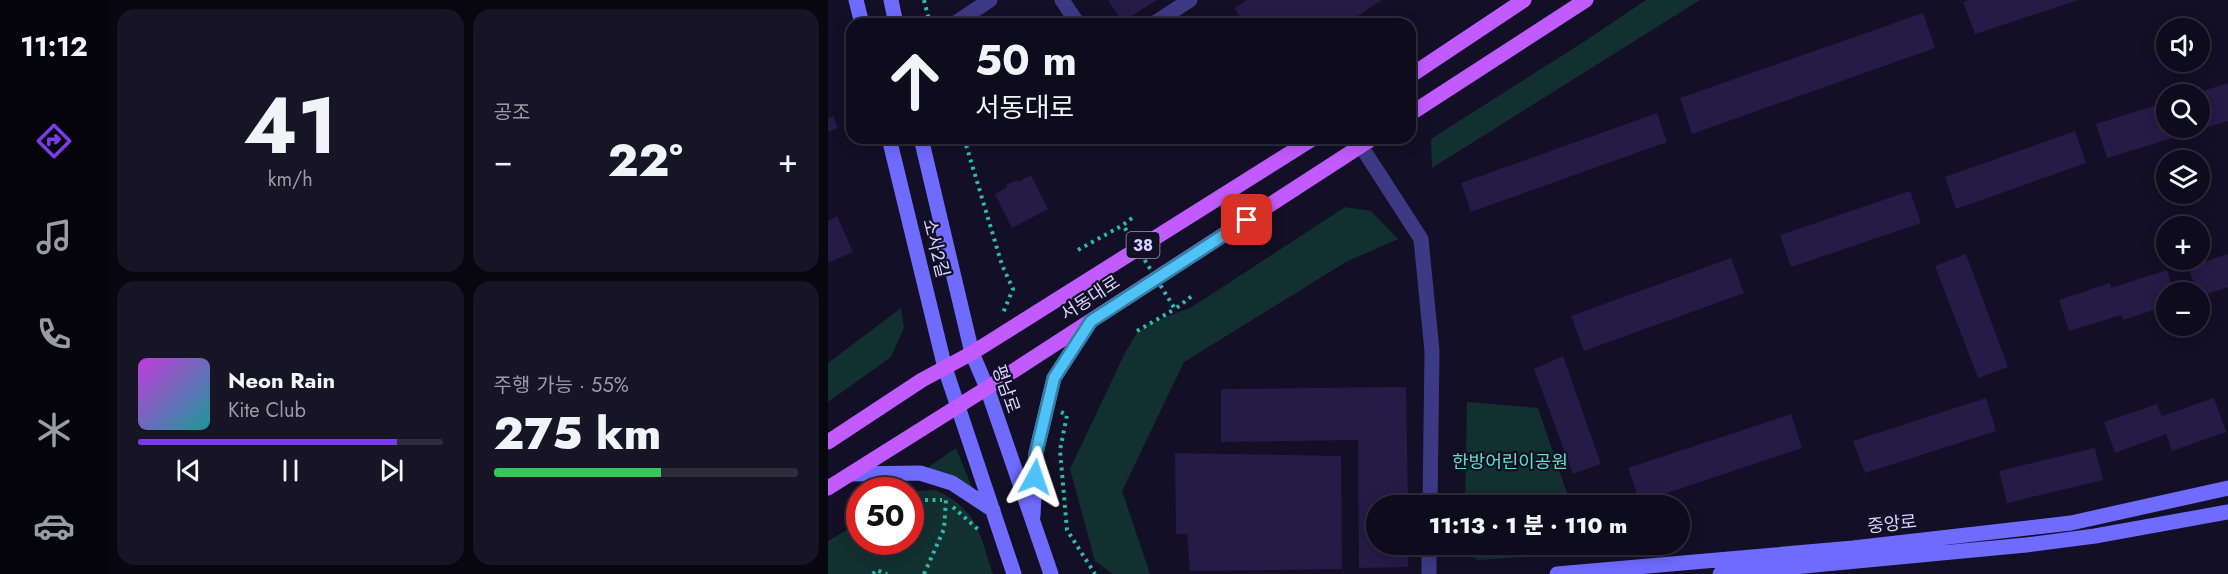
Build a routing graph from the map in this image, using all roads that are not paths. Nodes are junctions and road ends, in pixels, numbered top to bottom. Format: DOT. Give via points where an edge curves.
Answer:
graph roads {
  1 [pos="856,0"];
  2 [pos="891,0"];
  3 [pos="990,0"];
  4 [pos="1062,0"];
  5 [pos="1190,0"];
  6 [pos="1524,0"];
  7 [pos="1586,0"];
  8 [pos="860,18"];
  9 [pos="895,18"];
  10 [pos="963,18"];
  11 [pos="1074,18"];
  12 [pos="1162,18"];
  13 [pos="1416,72"];
  14 [pos="1416,110"];
  15 [pos="890,144"];
  16 [pos="922,144"];
  17 [pos="1304,144"];
  18 [pos="1364,144"];
  19 [pos="1368,144"];
  20 [pos="1091,321"];
  21 [pos="972,353"];
  22 [pos="945,368"];
  23 [pos="987,388"];
  24 [pos="957,406"];
  25 [pos="828,442"];
  26 [pos="851,474"];
  27 [pos="828,488"];
  28 [pos="2228,488"];
  29 [pos="1430,495"];
  30 [pos="993,510"];
  31 [pos="2228,512"];
  32 [pos="1033,525"];
  33 [pos="1429,555"];
  34 [pos="1014,574"];
  35 [pos="1051,574"];
  36 [pos="1429,574"];
  37 [pos="1557,574"];
  38 [pos="1720,574"];
  1 -- 8 [label="main road"];
  2 -- 9 [label="main road"];
  3 -- 10 [label="street"];
  4 -- 11 [label="street"];
  5 -- 12 [label="street"];
  6 -- 13 [label="main road"];
  7 -- 14 [label="main road"];
  15 -- 22 [label="main road, 소사2길"];
  16 -- 21 [label="main road, 소사2길"];
  17 -- 21 [label="main road, 서동대로 / 38"];
  18 -- 20 [label="main road, 서동대로 / 38"];
  19 -- 29 [label="street" via="1421,240 1432,351"];
  20 -- 23 [label="main road, 서동대로 / 38"];
  20 -- 32 [label="main road" via="1054,378 1036,453"];
  21 -- 22 [label="main road, 서동대로 / 38"];
  21 -- 23 [label="main road, 평남로"];
  22 -- 24 [label="main road"];
  22 -- 25 [label="main road, 서동대로 / 38"];
  23 -- 24 [label="main road, 서동대로 / 38"];
  23 -- 32 [label="main road, 평남로"];
  24 -- 26 [label="main road, 서동대로 / 38"];
  24 -- 30 [label="main road"];
  26 -- 27 [label="main road, 서동대로 / 38"];
  26 -- 30 [label="main road" via="920,473 951,483"];
  28 -- 37 [label="main road, 중앙로" via="2071,523 1853,548"];
  30 -- 34 [label="main road"];
  31 -- 38 [label="main road, 중앙로" via="2026,545"];
  32 -- 35 [label="main road, 평남로"];
  33 -- 36 [label="street"];
}
